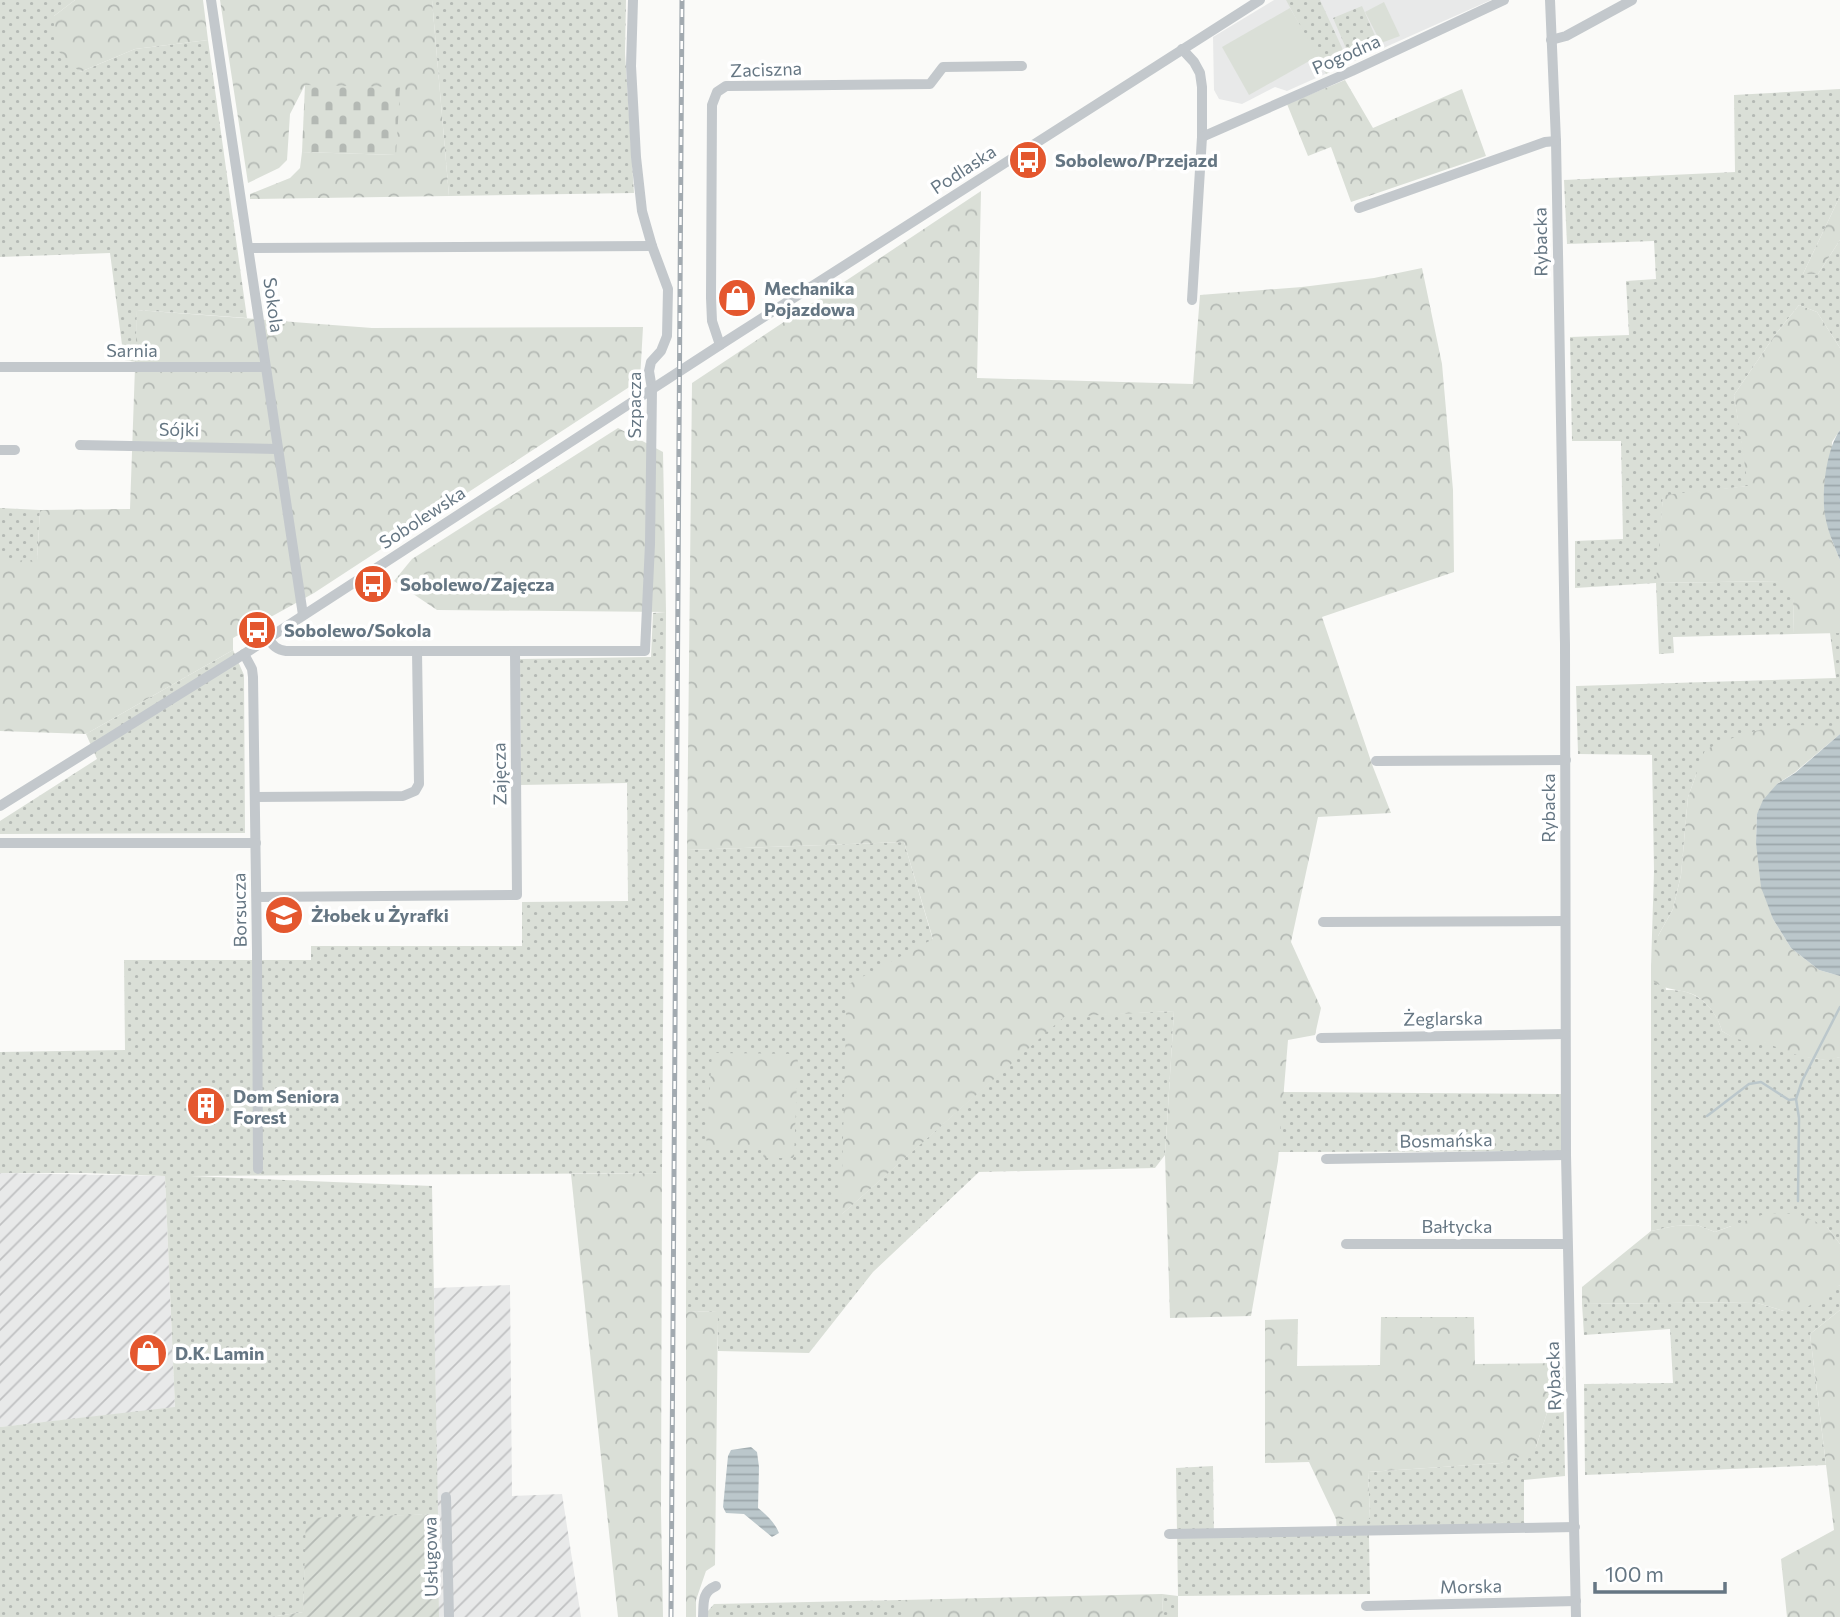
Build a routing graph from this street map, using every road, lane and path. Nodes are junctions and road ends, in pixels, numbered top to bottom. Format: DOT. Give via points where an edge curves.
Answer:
graph roads {
  1 [pos="211,0"];
  2 [pos="634,0"];
  3 [pos="1260,0"];
  4 [pos="1504,0"];
  5 [pos="1550,0"];
  6 [pos="1632,0"];
  7 [pos="1551,40"];
  8 [pos="1182,49"];
  9 [pos="1022,66"];
  10 [pos="1202,137"];
  11 [pos="1556,141"];
  12 [pos="1359,208"];
  13 [pos="652,246"];
  14 [pos="249,248"];
  15 [pos="1192,300"];
  16 [pos="720,345"];
  17 [pos="265,367"];
  18 [pos="0,368"];
  19 [pos="652,389"];
  20 [pos="80,445"];
  21 [pos="277,449"];
  22 [pos="0,450"];
  23 [pos="16,450"];
  24 [pos="303,615"];
  25 [pos="268,638"];
  26 [pos="417,651"];
  27 [pos="515,652"];
  28 [pos="244,654"];
  29 [pos="1566,760"];
  30 [pos="1376,761"];
  31 [pos="255,797"];
  32 [pos="0,806"];
  33 [pos="0,843"];
  34 [pos="256,843"];
  35 [pos="257,897"];
  36 [pos="1565,921"];
  37 [pos="1323,922"];
  38 [pos="1565,1034"];
  39 [pos="1321,1038"];
  40 [pos="1566,1155"];
  41 [pos="1326,1159"];
  42 [pos="258,1169"];
  43 [pos="1346,1244"];
  44 [pos="1567,1244"];
  45 [pos="446,1497"];
  46 [pos="1575,1527"];
  47 [pos="1169,1534"];
  48 [pos="716,1586"];
  49 [pos="1576,1601"];
  50 [pos="1366,1606"];
  51 [pos="449,1617"];
  52 [pos="704,1617"];
  53 [pos="1576,1617"];
  1 -- 14 [label="street, Sokola"];
  2 -- 13 [label="street, Szpacza" via="631,66 636,157 642,211"];
  3 -- 8 [label="street, Podlaska"];
  4 -- 10 [label="street, Pogodna"];
  5 -- 7 [label="street, Rybacka"];
  6 -- 7 [label="street"];
  7 -- 11 [label="street, Rybacka"];
  8 -- 10 [label="street" via="1200,73"];
  8 -- 16 [label="street, Podlaska"];
  9 -- 16 [label="street, Zaciszna" via="943,67 930,84 726,86 717,92 712,105 711,301"];
  10 -- 15 [label="street"];
  11 -- 12 [label="street"];
  11 -- 29 [label="street, Rybacka"];
  13 -- 14 [label="street"];
  13 -- 19 [label="street, Szpacza" via="668,289 667,335 651,362"];
  14 -- 17 [label="street, Sokola"];
  16 -- 19 [label="street, Sobolewska"];
  17 -- 18 [label="street, Sarnia"];
  17 -- 21 [label="street, Sokola"];
  19 -- 24 [label="street, Sobolewska"];
  19 -- 27 [label="street, Szpacza" via="645,651"];
  20 -- 21 [label="street, Sójki"];
  21 -- 24 [label="street, Sokola"];
  22 -- 23 [label="street"];
  24 -- 25 [label="street, Sobolewska"];
  25 -- 26 [label="street" via="280,651"];
  25 -- 28 [label="street, Sobolewska"];
  26 -- 27 [label="street"];
  26 -- 31 [label="street" via="419,784 415,791 403,796"];
  27 -- 35 [label="street, Zajęcza" via="517,895"];
  28 -- 31 [label="street, Borsucza" via="253,677"];
  28 -- 32 [label="street, Sobolewska"];
  29 -- 30 [label="street"];
  29 -- 36 [label="street, Rybacka"];
  31 -- 34 [label="street, Borsucza"];
  33 -- 34 [label="street"];
  34 -- 35 [label="street, Borsucza"];
  35 -- 42 [label="street, Borsucza"];
  36 -- 37 [label="street"];
  36 -- 38 [label="street, Rybacka"];
  38 -- 39 [label="street, Żeglarska"];
  38 -- 40 [label="street, Rybacka"];
  40 -- 41 [label="street, Bosmańska"];
  40 -- 44 [label="street, Rybacka"];
  43 -- 44 [label="street, Bałtycka"];
  44 -- 46 [label="street, Rybacka"];
  45 -- 51 [label="street, Usługowa"];
  46 -- 47 [label="street"];
  46 -- 49 [label="street, Rybacka"];
  48 -- 52 [label="street" via="705,1594"];
  49 -- 50 [label="street, Morska"];
  49 -- 53 [label="street, Rybacka"];
}
